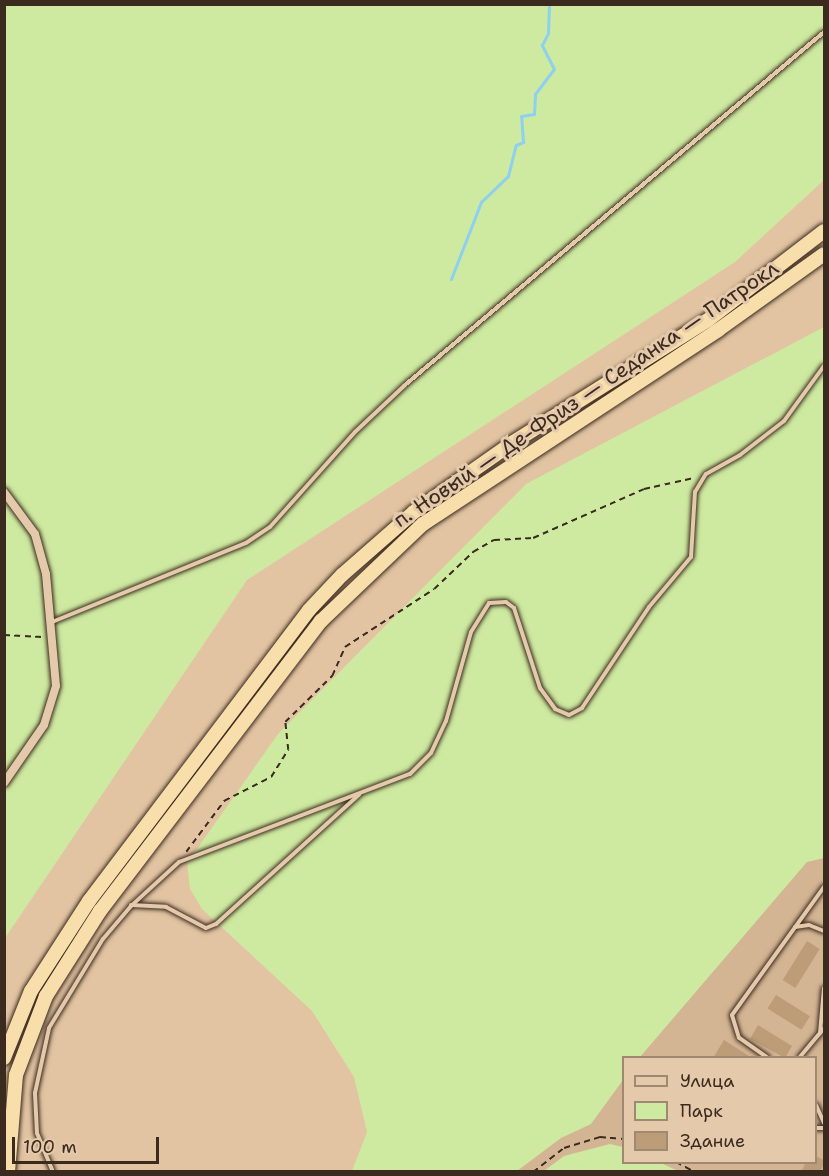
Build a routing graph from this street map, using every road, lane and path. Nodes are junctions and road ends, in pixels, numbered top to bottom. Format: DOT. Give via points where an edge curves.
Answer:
graph roads {
  1 [pos="825,32"];
  2 [pos="825,231"];
  3 [pos="825,254"];
  4 [pos="825,366"];
  5 [pos="706,474"];
  6 [pos="4,492"];
  7 [pos="51,622"];
  8 [pos="4,635"];
  9 [pos="52,636"];
  10 [pos="4,783"];
  11 [pos="361,793"];
  12 [pos="179,861"];
  13 [pos="825,887"];
  14 [pos="131,906"];
  15 [pos="795,927"];
  16 [pos="825,931"];
  17 [pos="825,988"];
  18 [pos="825,1028"];
  19 [pos="820,1033"];
  20 [pos="765,1056"];
  21 [pos="801,1056"];
  22 [pos="4,1058"];
  23 [pos="817,1107"];
  24 [pos="825,1123"];
  25 [pos="622,1139"];
  26 [pos="680,1164"];
  27 [pos="8,1172"];
  28 [pos="53,1172"];
  29 [pos="533,1172"];
  30 [pos="695,1172"];
  1 -- 7 [label="lane" via="405,386 355,432 270,527 246,543"];
  2 -- 22 [label="highway, п. Новый — Де-Фриз — Седанка — Патрокл" via="708,320 513,443 414,512 342,574 309,610 75,920 31,991"];
  3 -- 27 [label="highway, п. Новый — Де-Фриз — Седанка — Патрокл" via="718,330 423,524 321,621 100,910 46,996 16,1075"];
  4 -- 5 [label="lane" via="784,421 740,455"];
  5 -- 11 [label="lane" via="695,492 691,557 649,607 582,708 569,715 555,709 540,688 514,608 506,602 489,603 471,632 446,721 431,753 410,774"];
  5 -- 12 [label="path" via="644,489 533,538 494,540 473,552 434,589 345,647 333,676 285,722 288,750 271,777 224,801"];
  6 -- 7 [label="street" via="35,534"];
  7 -- 9 [label="street"];
  8 -- 9 [label="path"];
  9 -- 10 [label="street" via="56,686 51,710"];
  11 -- 12 [label="lane"];
  11 -- 14 [label="lane" via="216,924 206,928 166,908"];
  12 -- 14 [label="lane"];
  13 -- 15 [label="lane"];
  14 -- 28 [label="lane" via="103,939 49,1028 35,1093 37,1133"];
  15 -- 16 [label="lane" via="809,924"];
  15 -- 20 [label="lane" via="732,1015 739,1038"];
  17 -- 19 [label="lane"];
  18 -- 19 [label="lane"];
  19 -- 21 [label="lane"];
  23 -- 24 [label="lane"];
  25 -- 29 [label="path" via="600,1137 564,1148"];
  26 -- 30 [label="path"];
}
